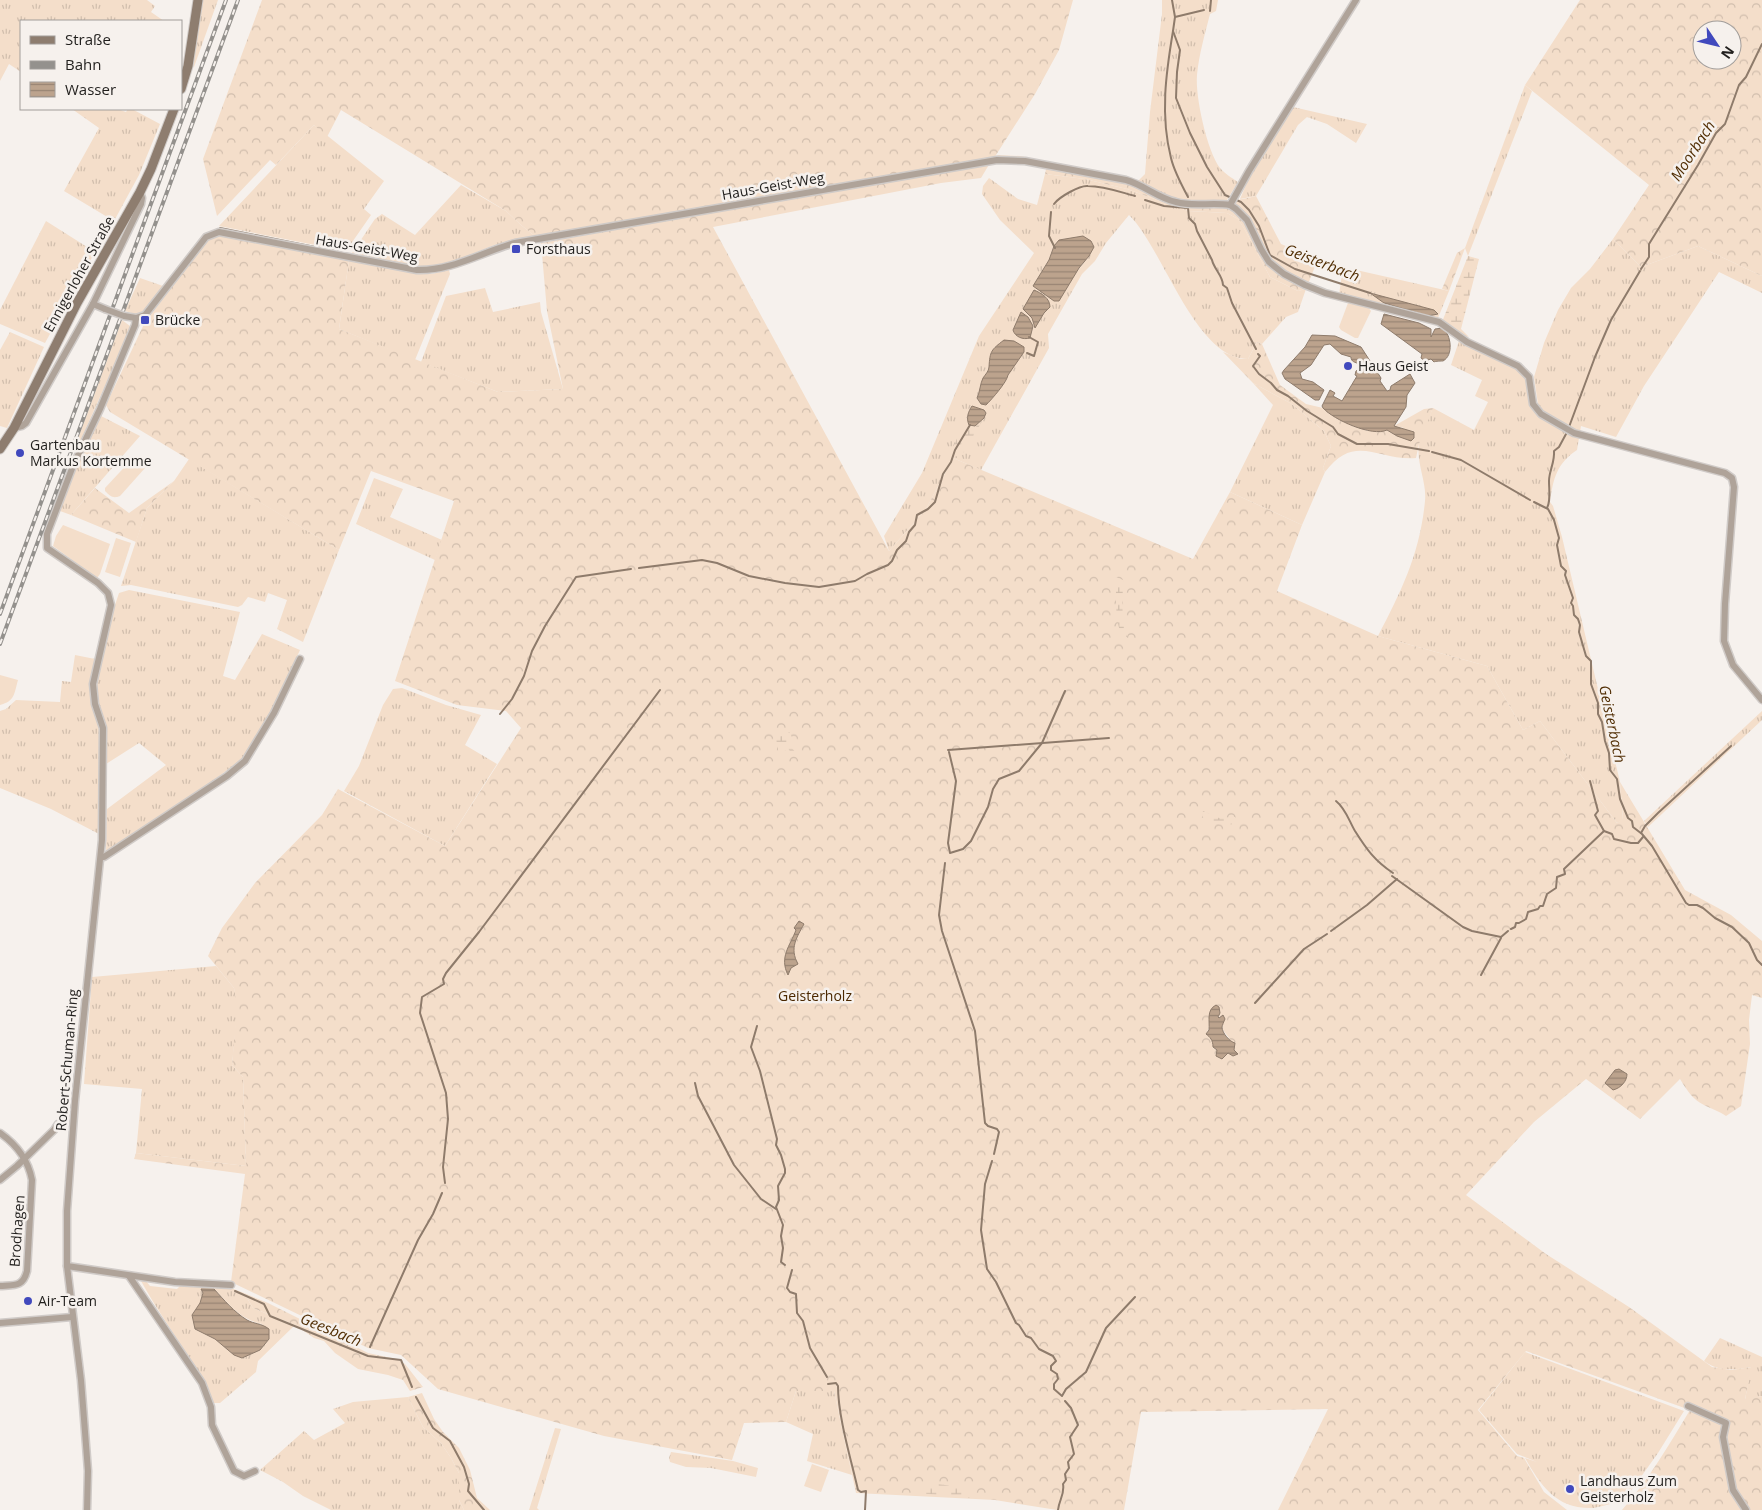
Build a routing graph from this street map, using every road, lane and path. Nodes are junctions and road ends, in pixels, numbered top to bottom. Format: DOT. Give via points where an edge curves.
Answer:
graph roads {
  1 [pos="198,0"];
  2 [pos="1356,0"];
  3 [pos="182,87"];
  4 [pos="174,110"];
  5 [pos="140,192"];
  6 [pos="1232,200"];
  7 [pos="93,304"];
  8 [pos="136,318"];
  9 [pos="14,428"];
  10 [pos="0,449"];
  11 [pos="300,660"];
  12 [pos="1762,700"];
  13 [pos="101,857"];
  14 [pos="58,1124"];
  15 [pos="0,1133"];
  16 [pos="24,1159"];
  17 [pos="0,1180"];
  18 [pos="67,1266"];
  19 [pos="128,1276"];
  20 [pos="231,1285"];
  21 [pos="0,1286"];
  22 [pos="72,1317"];
  23 [pos="0,1323"];
  24 [pos="1688,1406"];
  25 [pos="255,1471"];
  26 [pos="87,1510"];
  27 [pos="1746,1510"];
  1 -- 3 [label="main road"];
  2 -- 6 [label="street"];
  4 -- 5 [label="main road, Ennigerloher Straße"];
  5 -- 7 [label="street" via="140,204"];
  5 -- 9 [label="main road, Ennigerloher Straße" via="76,303"];
  6 -- 8 [label="street, Haus-Geist-Weg" via="1184,204 1126,180 997,160 515,243 453,266 432,270 417,270 220,232 206,236 145,315"];
  6 -- 12 [label="street" via="1247,220 1269,262 1294,280 1325,293 1439,322 1484,351 1518,366 1529,376 1533,404 1540,414 1574,433 1725,473 1732,478 1724,641 1732,665"];
  7 -- 8 [label="street, bridge"];
  7 -- 9 [label="street" via="26,423"];
  8 -- 13 [label="street, Robert-Schuman-Ring" via="47,534 47,548 98,583 108,593 111,605 93,684 103,728"];
  9 -- 10 [label="main road, Ennigerloher Straße"];
  11 -- 13 [label="street" via="274,713 245,761"];
  13 -- 18 [label="street, Robert-Schuman-Ring" via="73,1125"];
  14 -- 16 [label="street"];
  15 -- 16 [label="street" via="12,1142"];
  16 -- 17 [label="street"];
  16 -- 21 [label="street, Brodhagen" via="32,1180 28,1271 21,1283"];
  18 -- 19 [label="street"];
  18 -- 22 [label="street, Robert-Schuman-Ring"];
  19 -- 20 [label="street"];
  19 -- 25 [label="street" via="202,1383 211,1407 212,1425 234,1471 244,1476"];
  22 -- 23 [label="street"];
  22 -- 26 [label="street, Robert-Schuman-Ring" via="81,1380 88,1471"];
  24 -- 27 [label="street" via="1726,1422 1723,1436 1734,1490"];
}
